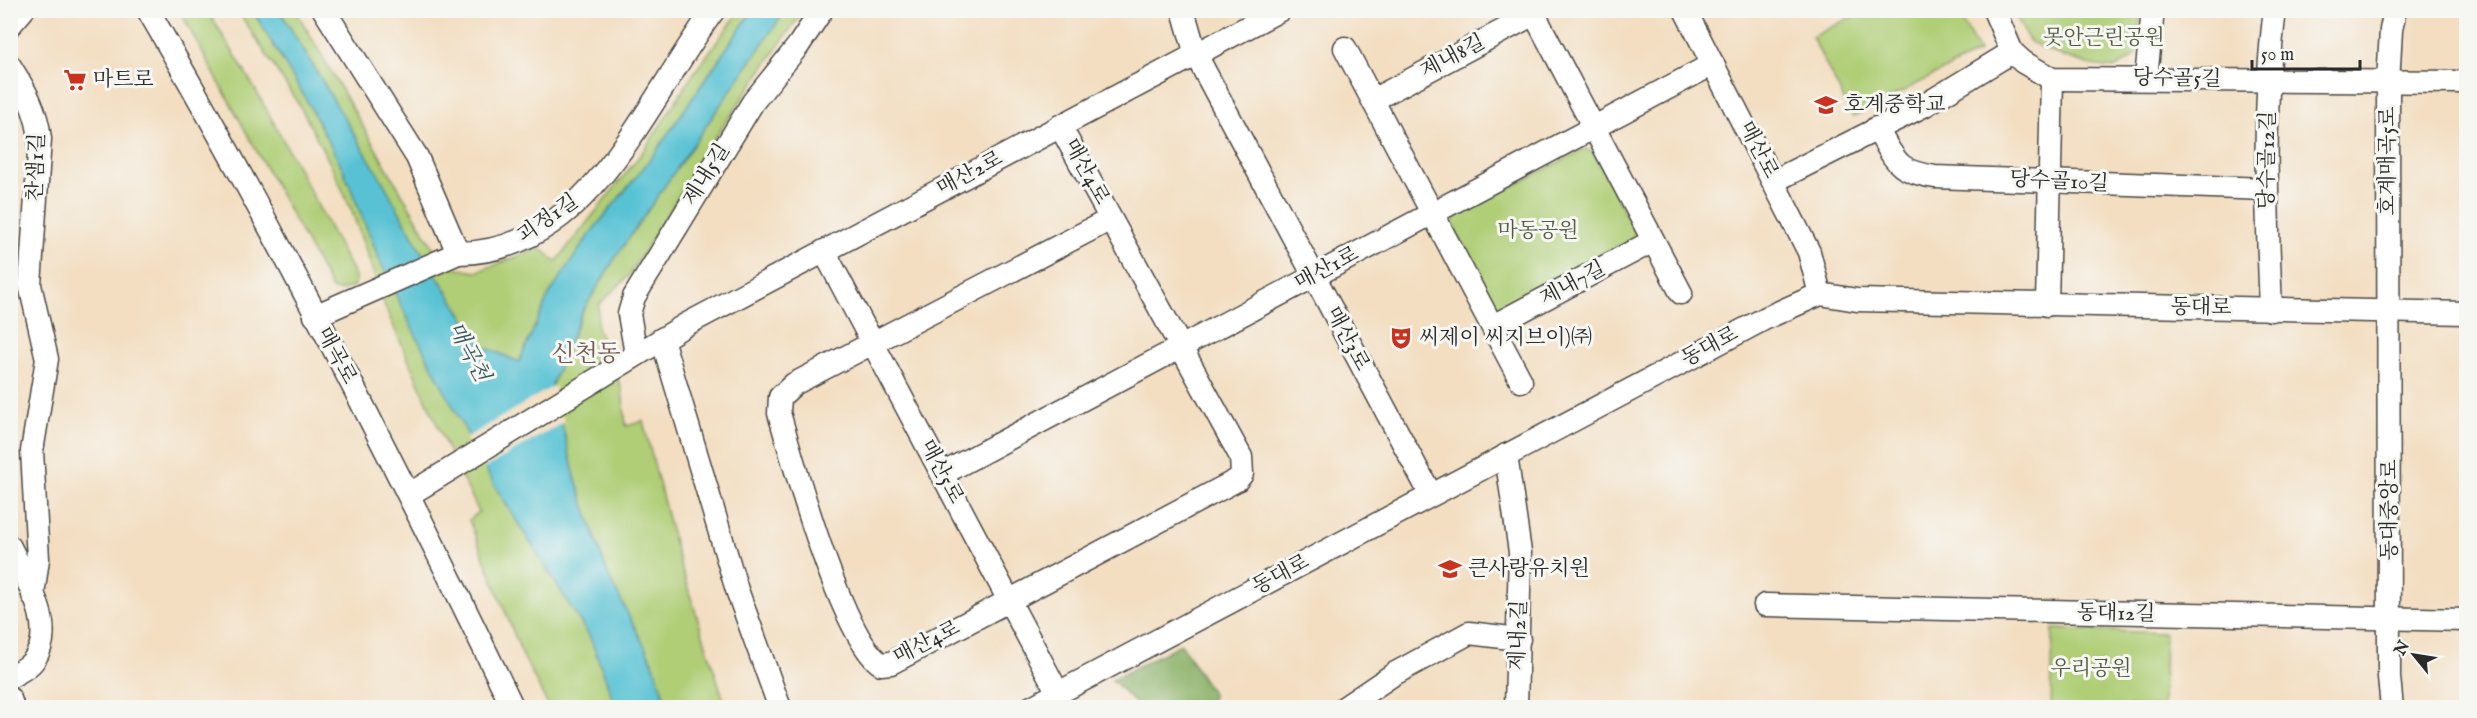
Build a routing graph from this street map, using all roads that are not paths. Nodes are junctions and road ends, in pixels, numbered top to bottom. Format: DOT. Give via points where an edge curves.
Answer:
graph roads {
  1 [pos="23,10"];
  2 [pos="148,10"];
  3 [pos="324,10"];
  4 [pos="714,10"];
  5 [pos="822,10"];
  6 [pos="1184,10"];
  7 [pos="1280,10"];
  8 [pos="1685,10"];
  9 [pos="1994,10"];
  10 [pos="2153,10"];
  11 [pos="2275,10"];
  12 [pos="2395,10"];
  13 [pos="1533,12"];
  14 [pos="10,25"];
  15 [pos="1345,48"];
  16 [pos="2012,52"];
  17 [pos="1197,55"];
  18 [pos="1713,64"];
  19 [pos="10,66"];
  20 [pos="2146,78"];
  21 [pos="2052,79"];
  22 [pos="2269,81"];
  23 [pos="2466,82"];
  24 [pos="2388,83"];
  25 [pos="1373,100"];
  26 [pos="1060,126"];
  27 [pos="1593,128"];
  28 [pos="1876,128"];
  29 [pos="1774,181"];
  30 [pos="2048,182"];
  31 [pos="2266,189"];
  32 [pos="1434,213"];
  33 [pos="1111,219"];
  34 [pos="1653,241"];
  35 [pos="824,251"];
  36 [pos="449,257"];
  37 [pos="1314,276"];
  38 [pos="1681,293"];
  39 [pos="1820,294"];
  40 [pos="2047,305"];
  41 [pos="2271,310"];
  42 [pos="2389,312"];
  43 [pos="2466,313"];
  44 [pos="315,316"];
  45 [pos="1493,326"];
  46 [pos="662,339"];
  47 [pos="873,343"];
  48 [pos="1181,347"];
  49 [pos="630,358"];
  50 [pos="1521,381"];
  51 [pos="1506,455"];
  52 [pos="942,474"];
  53 [pos="410,494"];
  54 [pos="1431,495"];
  55 [pos="10,547"];
  56 [pos="33,595"];
  57 [pos="1009,601"];
  58 [pos="1765,605"];
  59 [pos="2390,620"];
  60 [pos="2466,620"];
  61 [pos="1519,639"];
  62 [pos="10,677"];
  63 [pos="1058,693"];
  64 [pos="10,699"];
  65 [pos="1345,707"];
  66 [pos="13,708"];
  67 [pos="513,708"];
  68 [pos="780,708"];
  69 [pos="1030,708"];
  70 [pos="1516,708"];
  71 [pos="2392,708"];
  1 -- 14 [label="street"];
  2 -- 44 [label="street, 매곡로" via="236,163"];
  3 -- 36 [label="street" via="417,157"];
  4 -- 36 [label="street, 괴정1길" via="613,164 568,210 522,241 484,253"];
  5 -- 49 [label="street, 제내5길" via="753,102 634,297 629,314"];
  6 -- 17 [label="street, 매산3로"];
  7 -- 17 [label="street, 매산2로"];
  8 -- 18 [label="street, 매산로"];
  9 -- 16 [label="street"];
  10 -- 20 [label="street"];
  11 -- 22 [label="street, 당수골12길"];
  12 -- 24 [label="street, 호계매곡5로"];
  13 -- 25 [label="street, 제내8길"];
  13 -- 27 [label="street, 제내8길"];
  15 -- 25 [label="street"];
  16 -- 21 [label="street"];
  16 -- 28 [label="street" via="1925,105"];
  17 -- 26 [label="street, 매산2로"];
  17 -- 37 [label="street, 매산3로"];
  18 -- 27 [label="street, 매산1로"];
  18 -- 29 [label="street, 매산로"];
  19 -- 56 [label="street, 찬샘1길" via="32,101 40,139 30,285 47,359 32,451 39,559"];
  20 -- 21 [label="street, 당수골5길"];
  20 -- 22 [label="street, 당수골5길"];
  21 -- 30 [label="street"];
  22 -- 24 [label="street, 당수골5길"];
  22 -- 31 [label="street, 당수골12길"];
  23 -- 24 [label="street, 당수골5길"];
  24 -- 42 [label="street, 호계매곡5로"];
  25 -- 32 [label="street"];
  26 -- 33 [label="street, 매산4로"];
  26 -- 35 [label="street, 매산2로"];
  27 -- 32 [label="street, 매산1로"];
  27 -- 34 [label="street"];
  28 -- 29 [label="street"];
  28 -- 30 [label="street, 당수골10길" via="1900,166 1911,172 1935,177"];
  29 -- 39 [label="street, 매산로" via="1809,252"];
  30 -- 31 [label="street, 당수골10길"];
  30 -- 40 [label="street"];
  31 -- 41 [label="street, 당수골12길"];
  32 -- 37 [label="street, 매산1로"];
  32 -- 45 [label="street"];
  33 -- 47 [label="street, 매산4로"];
  33 -- 48 [label="street, 매산4로"];
  34 -- 38 [label="street"];
  34 -- 45 [label="street, 제내7길"];
  35 -- 46 [label="street, 매산2로"];
  35 -- 47 [label="street, 매산5로"];
  36 -- 44 [label="street, 괴정1길"];
  37 -- 48 [label="street, 매산1로"];
  37 -- 54 [label="street, 매산3로"];
  39 -- 40 [label="street, 동대로" via="1857,300"];
  39 -- 51 [label="street, 동대로" via="1766,318"];
  40 -- 41 [label="street, 동대로"];
  41 -- 42 [label="street, 동대로"];
  42 -- 43 [label="street, 동대로"];
  42 -- 59 [label="street, 동대중앙로"];
  44 -- 53 [label="street, 매곡로"];
  45 -- 50 [label="street"];
  46 -- 49 [label="street, 매산2로"];
  46 -- 68 [label="street" via="737,590"];
  47 -- 52 [label="street, 매산5로"];
  47 -- 57 [label="street, 매산4로" via="794,384 785,390 777,405 821,547 865,649 881,664 891,663"];
  48 -- 52 [label="street, 매산1로"];
  48 -- 57 [label="street, 매산4로" via="1241,457 1242,474"];
  49 -- 53 [label="street, 매산2로"];
  51 -- 54 [label="street, 동대로"];
  51 -- 61 [label="street, 제내2길" via="1520,552"];
  52 -- 57 [label="street, 매산5로"];
  53 -- 67 [label="street, 매곡로"];
  54 -- 63 [label="street, 동대로"];
  55 -- 56 [label="street"];
  56 -- 62 [label="street" via="44,627 42,646 32,663"];
  57 -- 63 [label="street, 매산5로"];
  58 -- 59 [label="street, 동대12길"];
  59 -- 60 [label="street, 동대12길"];
  59 -- 71 [label="street, 동대중앙로"];
  61 -- 65 [label="street" via="1469,633 1394,674"];
  61 -- 70 [label="street, 제내2길"];
  63 -- 69 [label="street, 동대로"];
  64 -- 66 [label="street"];
}
